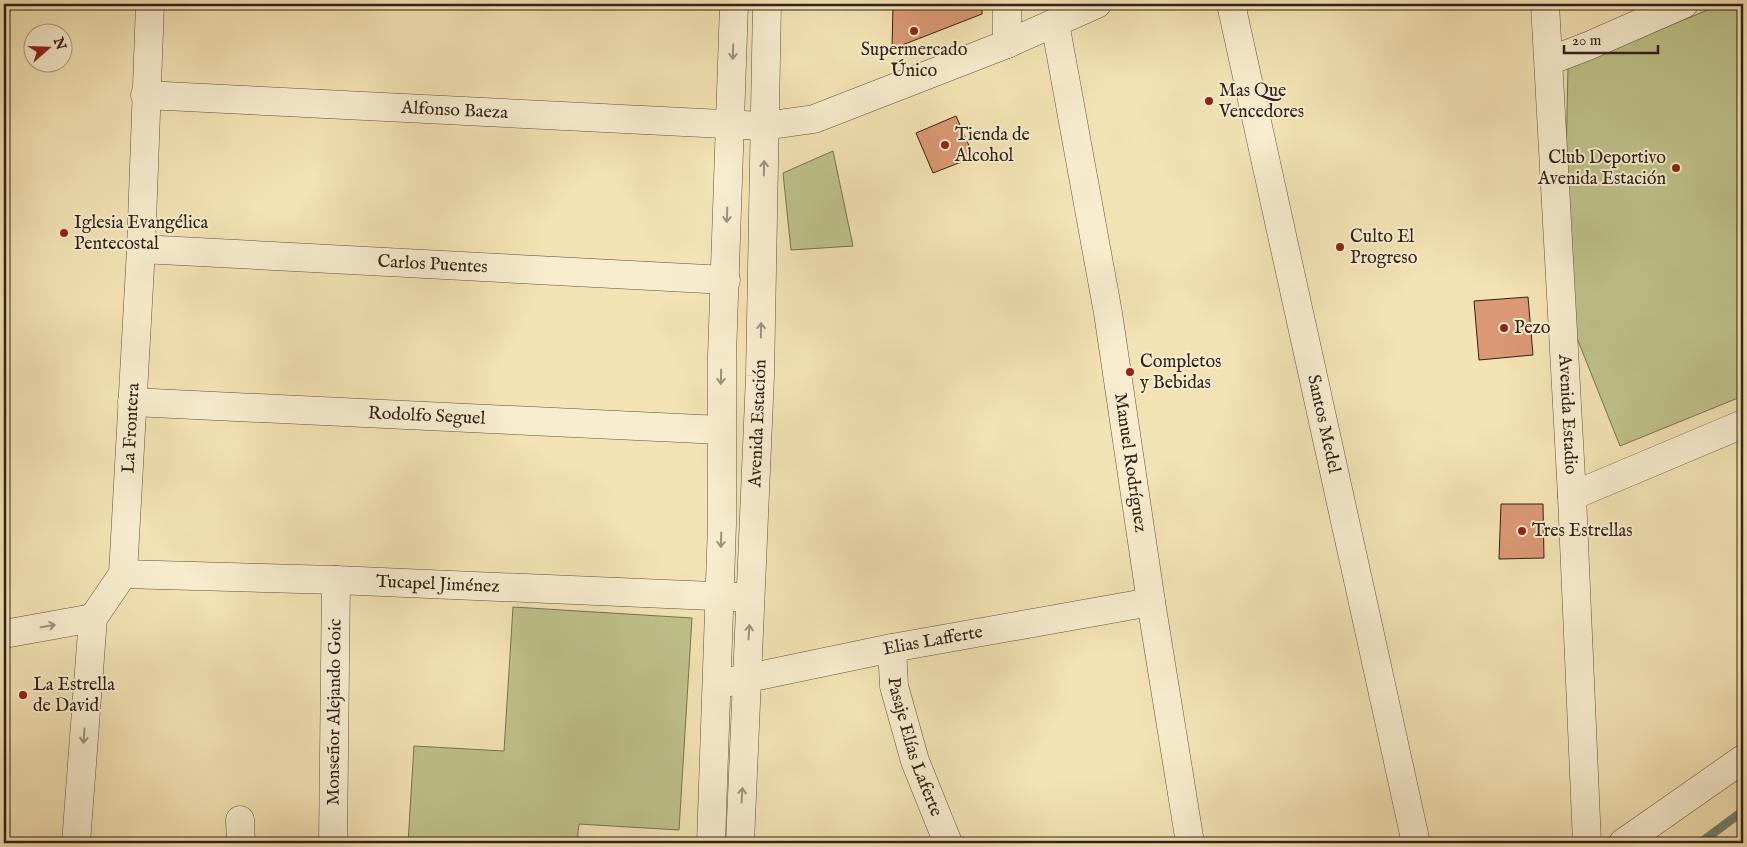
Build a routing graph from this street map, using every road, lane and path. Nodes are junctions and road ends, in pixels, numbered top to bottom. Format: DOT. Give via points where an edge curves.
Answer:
graph roads {
  1 [pos="150,4"];
  2 [pos="734,4"];
  3 [pos="767,4"];
  4 [pos="1007,4"];
  5 [pos="1097,4"];
  6 [pos="1230,4"];
  7 [pos="1545,4"];
  8 [pos="1684,4"];
  9 [pos="1055,23"];
  10 [pos="1007,44"];
  11 [pos="1549,61"];
  12 [pos="146,95"];
  13 [pos="731,125"];
  14 [pos="764,126"];
  15 [pos="141,249"];
  16 [pos="726,280"];
  17 [pos="132,402"];
  18 [pos="1743,424"];
  19 [pos="721,430"];
  20 [pos="1572,496"];
  21 [pos="124,574"];
  22 [pos="336,580"];
  23 [pos="719,596"];
  24 [pos="751,598"];
  25 [pos="1151,602"];
  26 [pos="93,618"];
  27 [pos="4,634"];
  28 [pos="892,648"];
  29 [pos="746,680"];
  30 [pos="716,685"];
  31 [pos="1743,759"];
  32 [pos="76,843"];
  33 [pos="333,843"];
  34 [pos="710,843"];
  35 [pos="740,843"];
  36 [pos="948,843"];
  37 [pos="1190,843"];
  38 [pos="1416,843"];
  39 [pos="1587,843"];
  40 [pos="1623,843"];
  1 -- 12 [label="street, La Frontera"];
  2 -- 13 [label="street, Avenida Estación, one-way"];
  3 -- 14 [label="street, Avenida Estación"];
  4 -- 10 [label="street"];
  5 -- 9 [label="street, Alfonso Baeza"];
  6 -- 38 [label="street, Santos Medel"];
  7 -- 11 [label="street, Avenida Estadio"];
  8 -- 11 [label="street"];
  9 -- 10 [label="street, Alfonso Baeza"];
  9 -- 25 [label="street, Manuel Rodríguez" via="1108,313"];
  10 -- 14 [label="street, Alfonso Baeza" via="814,119"];
  11 -- 20 [label="street, Avenida Estadio"];
  12 -- 13 [label="street, Alfonso Baeza"];
  12 -- 15 [label="street, La Frontera"];
  13 -- 14 [label="street, Alfonso Baeza"];
  13 -- 16 [label="street, Avenida Estación, one-way"];
  24 -- 14 [label="street, Avenida Estación, one-way" via="760,376"];
  15 -- 16 [label="street, Carlos Puentes"];
  15 -- 17 [label="street, La Frontera"];
  16 -- 19 [label="street, Avenida Estación, one-way"];
  17 -- 19 [label="street, Rodolfo Seguel"];
  17 -- 21 [label="street, La Frontera"];
  18 -- 20 [label="street, Avenida Estadio"];
  19 -- 23 [label="street, Avenida Estación, one-way"];
  20 -- 39 [label="street, Avenida Estadio"];
  21 -- 22 [label="street, Tucapel Jiménez"];
  21 -- 26 [label="street"];
  22 -- 23 [label="street, Tucapel Jiménez"];
  22 -- 33 [label="street, Monseñor Alejando Goic"];
  23 -- 24 [label="street, Tucapel Jiménez"];
  23 -- 30 [label="street, Avenida Estación"];
  29 -- 24 [label="street, Avenida Estación, one-way"];
  25 -- 28 [label="street, Elias Lafferte"];
  25 -- 37 [label="street, Manuel Rodríguez"];
  27 -- 26 [label="street, one-way"];
  26 -- 32 [label="street, one-way"];
  28 -- 29 [label="street, Elias Lafferte"];
  28 -- 36 [label="street, Pasaje Elías Laferte" via="894,686 915,761"];
  29 -- 30 [label="street, Elias Lafferte"];
  35 -- 29 [label="street, Avenida Estación, one-way"];
  30 -- 34 [label="street, Avenida Estación"];
  31 -- 40 [label="street"];
}
